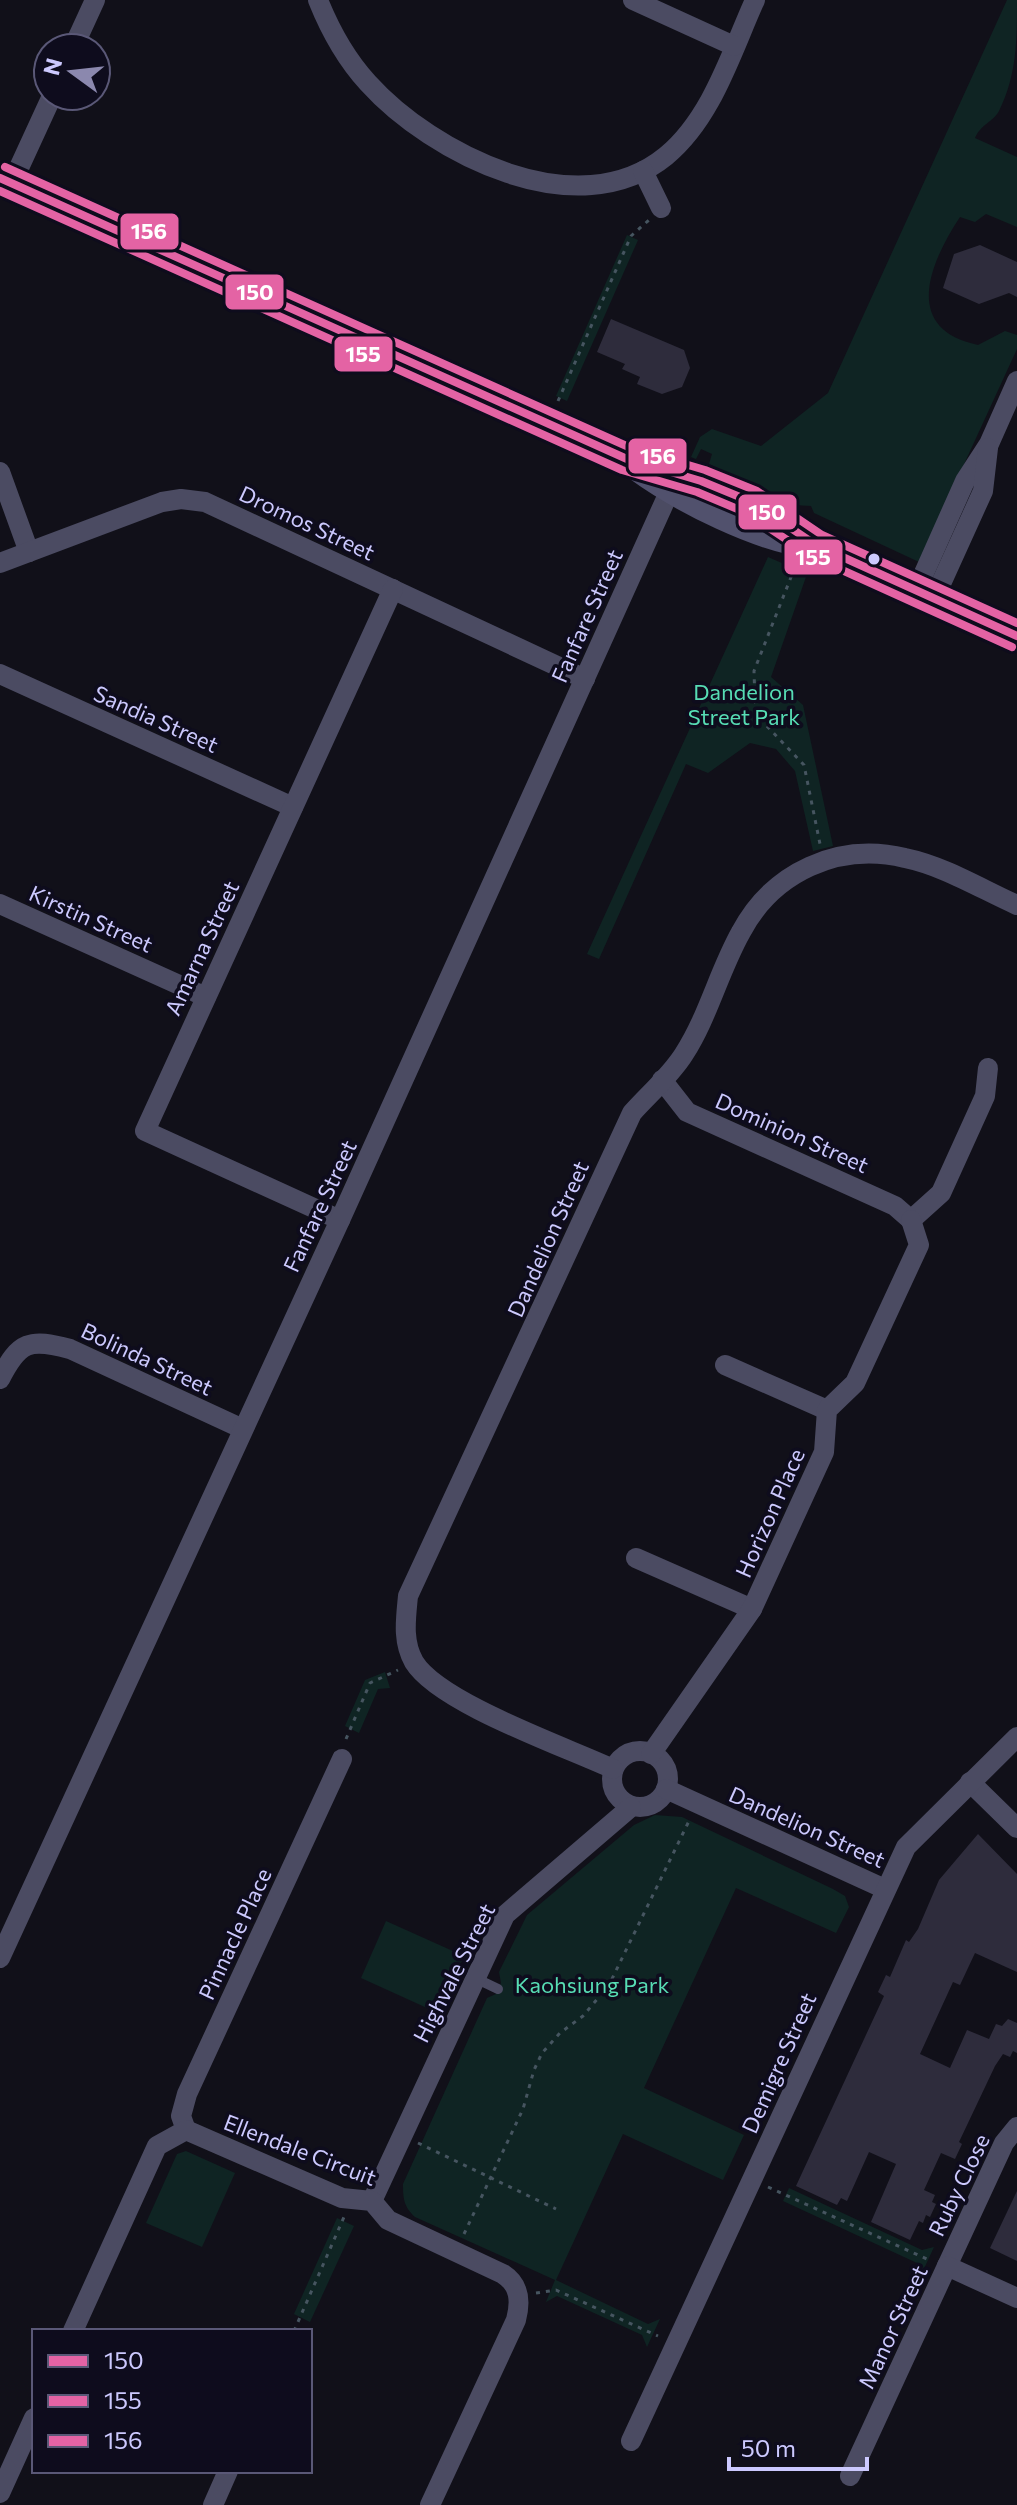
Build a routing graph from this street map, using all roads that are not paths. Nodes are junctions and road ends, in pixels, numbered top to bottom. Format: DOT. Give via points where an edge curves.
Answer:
graph roads {
  1 [pos="95,0"];
  2 [pos="318,0"];
  3 [pos="633,0"];
  4 [pos="755,0"];
  5 [pos="80,32"];
  6 [pos="734,46"];
  7 [pos="43,112"];
  8 [pos="643,171"];
  9 [pos="6,181"];
  10 [pos="661,208"];
  11 [pos="1017,381"];
  12 [pos="0,472"];
  13 [pos="674,481"];
  14 [pos="29,552"];
  15 [pos="0,563"];
  16 [pos="393,589"];
  17 [pos="925,595"];
  18 [pos="1017,636"];
  19 [pos="0,674"];
  20 [pos="585,679"];
  21 [pos="293,807"];
  22 [pos="0,904"];
  23 [pos="1017,905"];
  24 [pos="206,997"];
  25 [pos="988,1068"];
  26 [pos="662,1080"];
  27 [pos="340,1220"];
  28 [pos="911,1220"];
  29 [pos="725,1365"];
  30 [pos="0,1379"];
  31 [pos="827,1410"];
  32 [pos="243,1429"];
  33 [pos="636,1558"];
  34 [pos="752,1609"];
  35 [pos="1017,1737"];
  36 [pos="651,1754"];
  37 [pos="342,1759"];
  38 [pos="613,1769"];
  39 [pos="970,1782"];
  40 [pos="666,1789"];
  41 [pos="631,1807"];
  42 [pos="1017,1828"];
  43 [pos="885,1889"];
  44 [pos="0,1958"];
  45 [pos="473,1978"];
  46 [pos="498,1989"];
  47 [pos="1017,2127"];
  48 [pos="186,2130"];
  49 [pos="372,2201"];
  50 [pos="947,2266"];
  51 [pos="1017,2298"];
  52 [pos="74,2329"];
  53 [pos="32,2422"];
  54 [pos="631,2441"];
  55 [pos="227,2473"];
  56 [pos="850,2476"];
  57 [pos="0,2493"];
  58 [pos="213,2505"];
  59 [pos="430,2505"];
  1 -- 5 [label="street"];
  2 -- 8 [label="street" via="344,52 368,83 450,148 535,180 588,186"];
  3 -- 6 [label="street"];
  4 -- 6 [label="street"];
  6 -- 8 [label="street" via="690,132"];
  7 -- 9 [label="street"];
  8 -- 10 [label="street"];
  9 -- 13 [label="main road"];
  11 -- 17 [label="street" via="989,444 983,491"];
  12 -- 14 [label="street"];
  13 -- 17 [label="main road" via="806,554"];
  13 -- 20 [label="street, Fanfare Street"];
  14 -- 15 [label="street, Dromos Street"];
  14 -- 16 [label="street, Dromos Street" via="181,499 205,502"];
  16 -- 20 [label="street, Dromos Street"];
  16 -- 21 [label="street, Amarna Street"];
  17 -- 18 [label="main road"];
  19 -- 21 [label="street, Sandia Street"];
  20 -- 27 [label="street, Fanfare Street"];
  21 -- 24 [label="street, Amarna Street"];
  22 -- 24 [label="street, Kirstin Street"];
  23 -- 26 [label="street, Dandelion Street" via="907,858 879,853 824,859 766,897 741,931 684,1054"];
  24 -- 27 [label="street, Amarna Street" via="145,1131"];
  25 -- 28 [label="street" via="985,1096 941,1193"];
  26 -- 28 [label="street, Dominion Street" via="687,1112 895,1206"];
  26 -- 38 [label="street, Dandelion Street" via="632,1113 408,1596 404,1630 415,1662 446,1692"];
  27 -- 32 [label="street, Fanfare Street"];
  28 -- 31 [label="street" via="919,1245 855,1383"];
  29 -- 31 [label="street"];
  30 -- 32 [label="street, Bolinda Street" via="12,1356 27,1344 44,1342 70,1349"];
  31 -- 34 [label="street, Horizon Place" via="824,1452"];
  32 -- 44 [label="street, Fanfare Street"];
  33 -- 34 [label="street"];
  34 -- 36 [label="street, Horizon Place"];
  35 -- 39 [label="street, Demigre Street"];
  36 -- 38 [label="street" via="629,1753"];
  36 -- 40 [label="street" via="666,1771"];
  37 -- 48 [label="street, Pinnacle Place" via="187,2094 181,2116"];
  38 -- 41 [label="street" via="614,1792"];
  39 -- 42 [label="street"];
  39 -- 43 [label="street, Demigre Street" via="906,1847"];
  40 -- 41 [label="street" via="656,1803"];
  40 -- 43 [label="street, Dandelion Street"];
  41 -- 45 [label="street, Highvale Street" via="505,1915"];
  43 -- 54 [label="street, Demigre Street"];
  45 -- 46 [label="lane"];
  45 -- 49 [label="street, Highvale Street"];
  47 -- 50 [label="street, Ruby Close" via="1004,2143"];
  48 -- 49 [label="street, Ellendale Circuit" via="342,2198"];
  48 -- 52 [label="street" via="157,2146"];
  49 -- 59 [label="street, Ellendale Circuit" via="388,2220 513,2281 519,2296 516,2320"];
  50 -- 51 [label="street, Manor Street"];
  50 -- 56 [label="street, Manor Street"];
  53 -- 57 [label="street"];
  55 -- 58 [label="street"];
}
